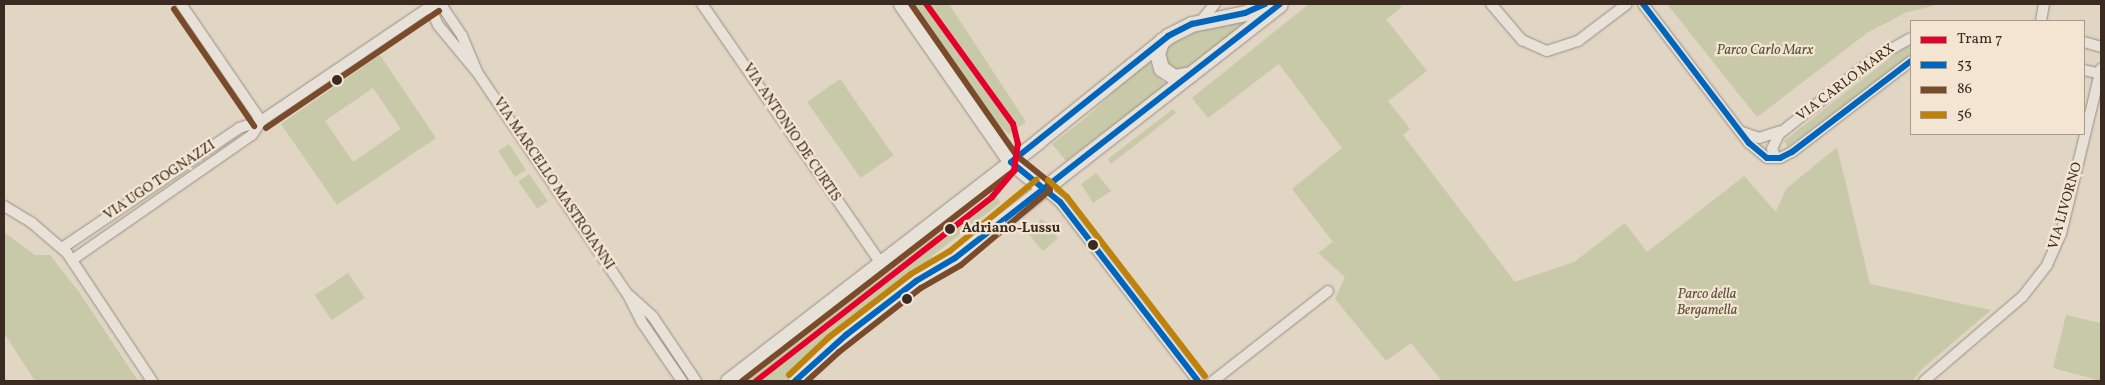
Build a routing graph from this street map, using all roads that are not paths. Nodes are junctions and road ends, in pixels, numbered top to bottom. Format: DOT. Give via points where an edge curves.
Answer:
graph roads {
  1 [pos="181,4"];
  2 [pos="434,4"];
  3 [pos="702,4"];
  4 [pos="901,4"];
  5 [pos="1215,4"];
  6 [pos="1265,4"];
  7 [pos="1280,4"];
  8 [pos="1491,4"];
  9 [pos="1627,4"];
  10 [pos="1643,4"];
  11 [pos="2044,4"];
  12 [pos="2041,20"];
  13 [pos="1200,21"];
  14 [pos="1910,39"];
  15 [pos="1162,40"];
  16 [pos="2085,42"];
  17 [pos="2101,47"];
  18 [pos="1910,62"];
  19 [pos="2085,70"];
  20 [pos="1195,72"];
  21 [pos="2101,72"];
  22 [pos="261,121"];
  23 [pos="1739,130"];
  24 [pos="1783,130"];
  25 [pos="1773,142"];
  26 [pos="1753,148"];
  27 [pos="1776,158"];
  28 [pos="1011,162"];
  29 [pos="1042,187"];
  30 [pos="4,206"];
  31 [pos="62,248"];
  32 [pos="72,260"];
  33 [pos="881,263"];
  34 [pos="1328,290"];
  35 [pos="628,295"];
  36 [pos="152,381"];
  37 [pos="682,381"];
  38 [pos="696,381"];
  39 [pos="728,381"];
  40 [pos="795,381"];
  41 [pos="1198,381"];
  42 [pos="1213,381"];
  43 [pos="1924,381"];
  1 -- 22 [label="street"];
  2 -- 22 [label="street, VIA UGO TOGNAZZI"];
  2 -- 35 [label="street, VIA MARCELLO MASTROIANNI" via="432,11 438,25 477,72"];
  3 -- 33 [label="street, VIA ANTONIO DE CURTIS"];
  4 -- 28 [label="street"];
  5 -- 13 [label="street"];
  6 -- 13 [label="street" via="1245,13"];
  7 -- 20 [label="street"];
  8 -- 9 [label="street" via="1522,40 1547,51 1578,41"];
  10 -- 23 [label="street"];
  11 -- 12 [label="street"];
  13 -- 15 [label="street"];
  14 -- 24 [label="street, VIA CARLO MARX" via="1868,63"];
  15 -- 20 [label="street" via="1157,56 1164,71 1178,77"];
  15 -- 28 [label="street"];
  16 -- 17 [label="street"];
  18 -- 27 [label="street, VIA CARLO MARX" via="1792,152"];
  19 -- 21 [label="street"];
  20 -- 29 [label="street"];
  21 -- 43 [label="street, VIA LIVORNO" via="2061,234 2047,265 2023,296"];
  22 -- 31 [label="street, VIA UGO TOGNAZZI" via="245,124"];
  22 -- 32 [label="street, VIA UGO TOGNAZZI" via="252,135"];
  23 -- 24 [label="street, VIA CARLO MARX" via="1754,138"];
  23 -- 26 [label="street"];
  24 -- 25 [label="street, VIA CARLO MARX"];
  25 -- 26 [label="street"];
  25 -- 27 [label="street"];
  26 -- 27 [label="street" via="1763,156"];
  28 -- 29 [label="street"];
  28 -- 33 [label="street"];
  29 -- 40 [label="street" via="956,258 916,281 840,340"];
  29 -- 41 [label="street" via="1060,202"];
  30 -- 31 [label="street" via="32,223"];
  31 -- 32 [label="street"];
  32 -- 36 [label="street"];
  33 -- 39 [label="street"];
  34 -- 42 [label="street"];
  35 -- 37 [label="street, VIA MARCELLO MASTROIANNI" via="641,321"];
  35 -- 38 [label="street, VIA MARCELLO MASTROIANNI" via="653,317"];
}
